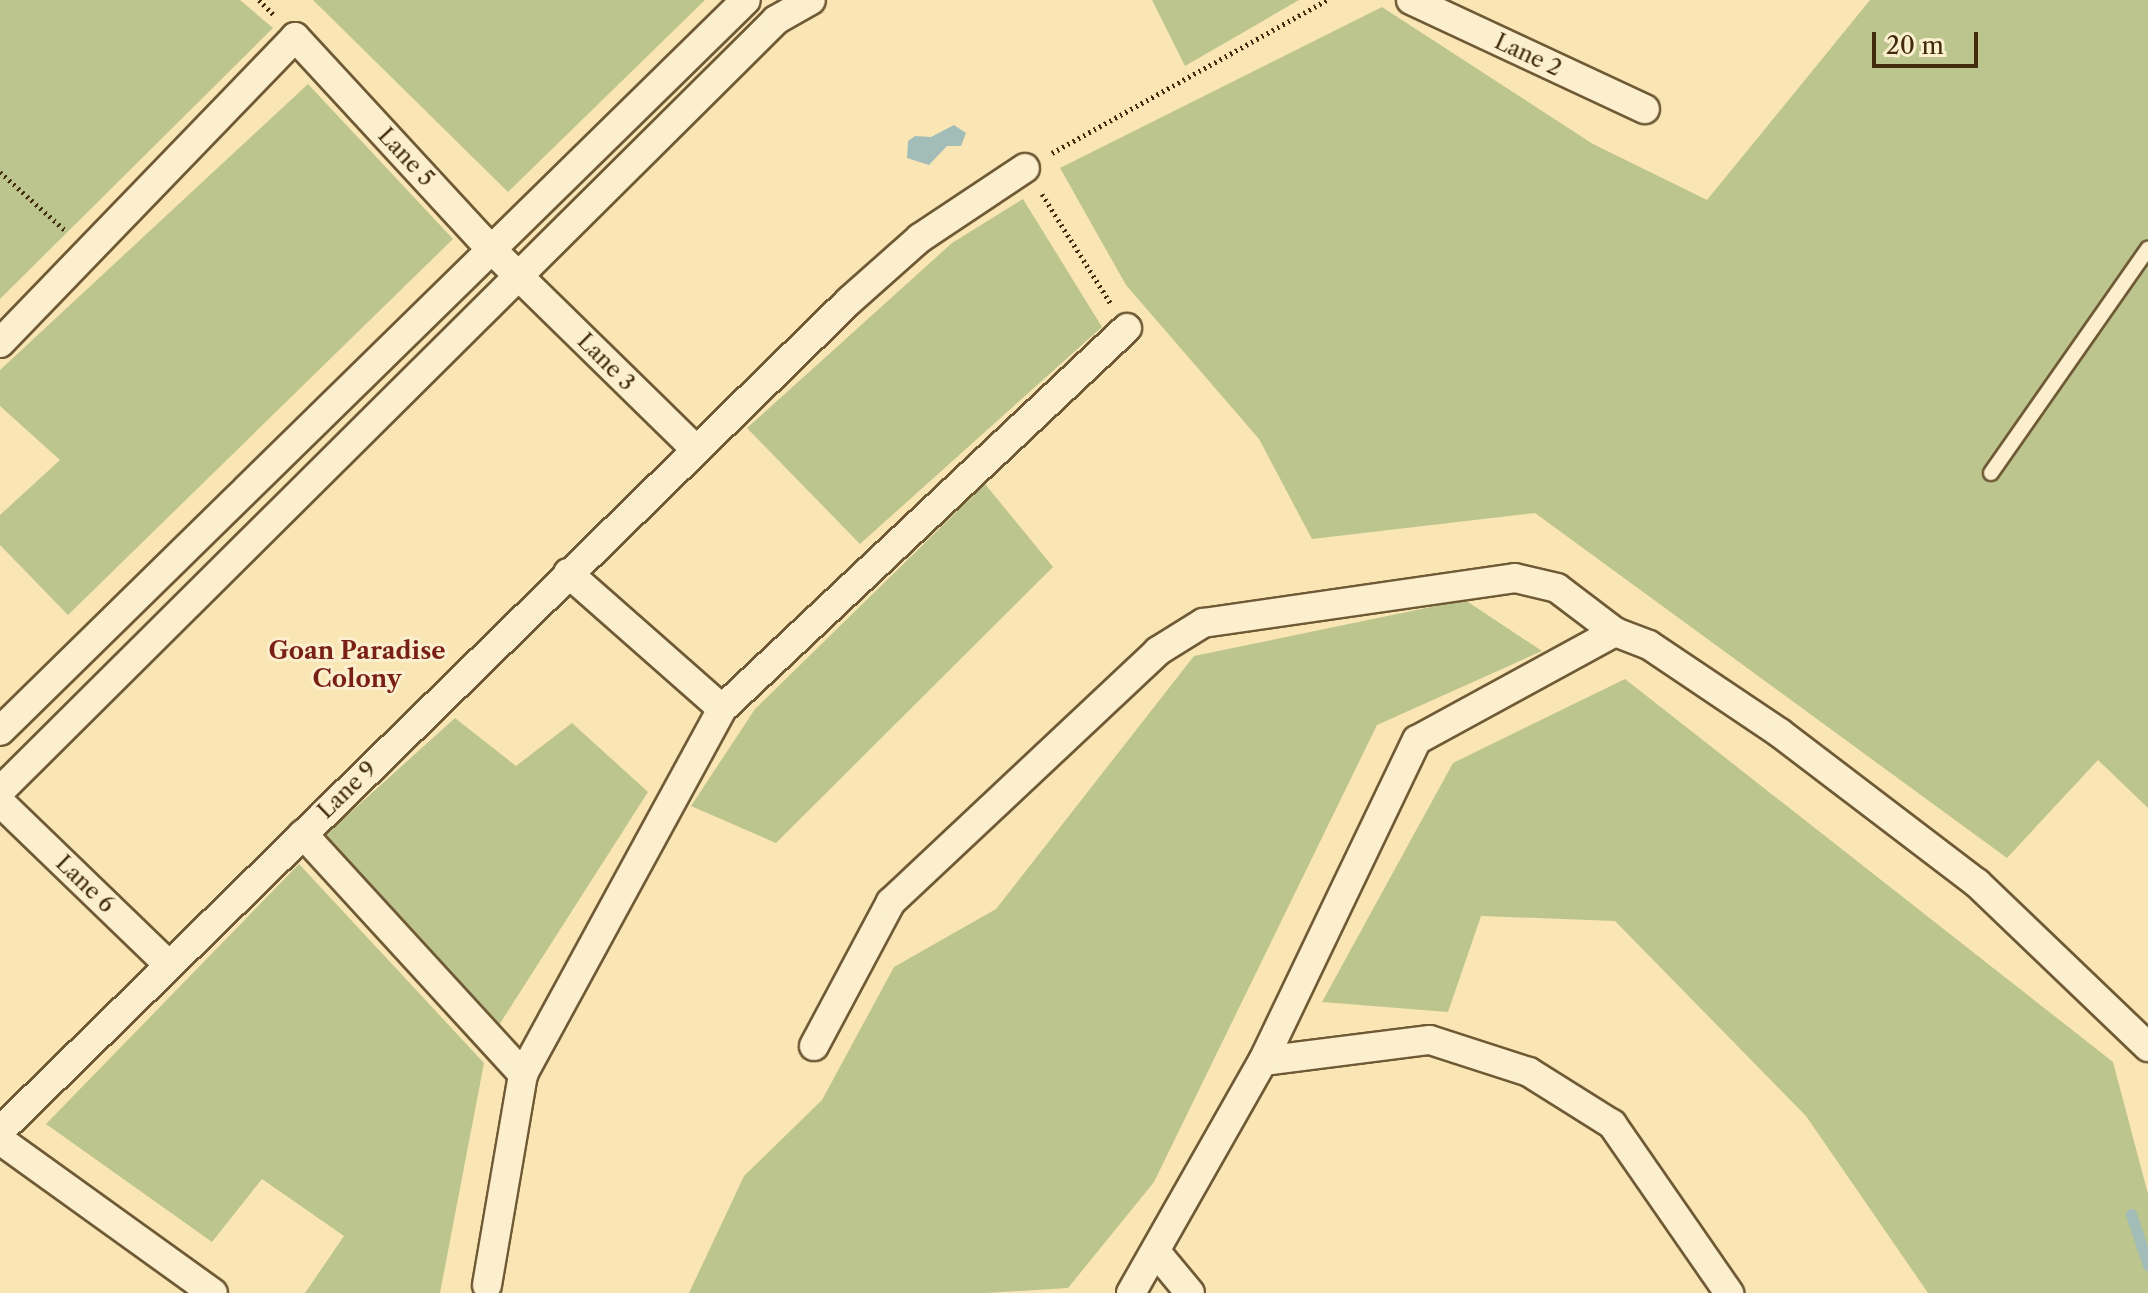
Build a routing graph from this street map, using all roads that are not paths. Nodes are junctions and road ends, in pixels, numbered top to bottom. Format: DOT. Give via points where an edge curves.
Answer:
graph roads {
  1 [pos="746,0"];
  2 [pos="811,0"];
  3 [pos="1411,0"];
  4 [pos="1645,109"];
  5 [pos="1025,168"];
  6 [pos="489,247"];
  7 [pos="2148,249"];
  8 [pos="518,275"];
  9 [pos="1127,328"];
  10 [pos="0,343"];
  11 [pos="695,449"];
  12 [pos="1991,473"];
  13 [pos="568,573"];
  14 [pos="1615,632"];
  15 [pos="722,709"];
  16 [pos="0,731"];
  17 [pos="0,791"];
  18 [pos="0,802"];
  19 [pos="303,834"];
  20 [pos="169,965"];
  21 [pos="814,1046"];
  22 [pos="2148,1047"];
  23 [pos="1263,1061"];
  24 [pos="523,1074"];
  25 [pos="0,1131"];
  26 [pos="0,1140"];
  27 [pos="1156,1252"];
  28 [pos="487,1285"];
  29 [pos="213,1293"];
  30 [pos="1131,1293"];
  31 [pos="1190,1293"];
  32 [pos="1729,1293"];
  1 -- 6 [label="street"];
  2 -- 8 [label="street" via="776,20"];
  3 -- 4 [label="street, Lane 2"];
  5 -- 11 [label="street, Lane 9" via="920,238"];
  6 -- 8 [label="street, Lane 5"];
  6 -- 10 [label="street, Lane 5" via="295,37"];
  6 -- 16 [label="street"];
  7 -- 12 [label="lane"];
  8 -- 11 [label="street, Lane 3"];
  8 -- 17 [label="street"];
  9 -- 15 [label="street"];
  11 -- 13 [label="street, Lane 9"];
  13 -- 15 [label="street"];
  13 -- 19 [label="street, Lane 9"];
  14 -- 21 [label="street" via="1557,588 1515,578 1203,623 1158,651 891,902"];
  14 -- 22 [label="street" via="1649,645 1780,733 1977,883"];
  14 -- 23 [label="street" via="1417,740"];
  15 -- 24 [label="street"];
  18 -- 20 [label="street, Lane 6"];
  19 -- 20 [label="street, Lane 9"];
  19 -- 24 [label="street"];
  20 -- 25 [label="street, Lane 9"];
  23 -- 27 [label="street"];
  23 -- 32 [label="street" via="1430,1040 1529,1072 1612,1124"];
  24 -- 28 [label="street"];
  26 -- 29 [label="street"];
  27 -- 30 [label="street"];
  27 -- 31 [label="street"];
}
